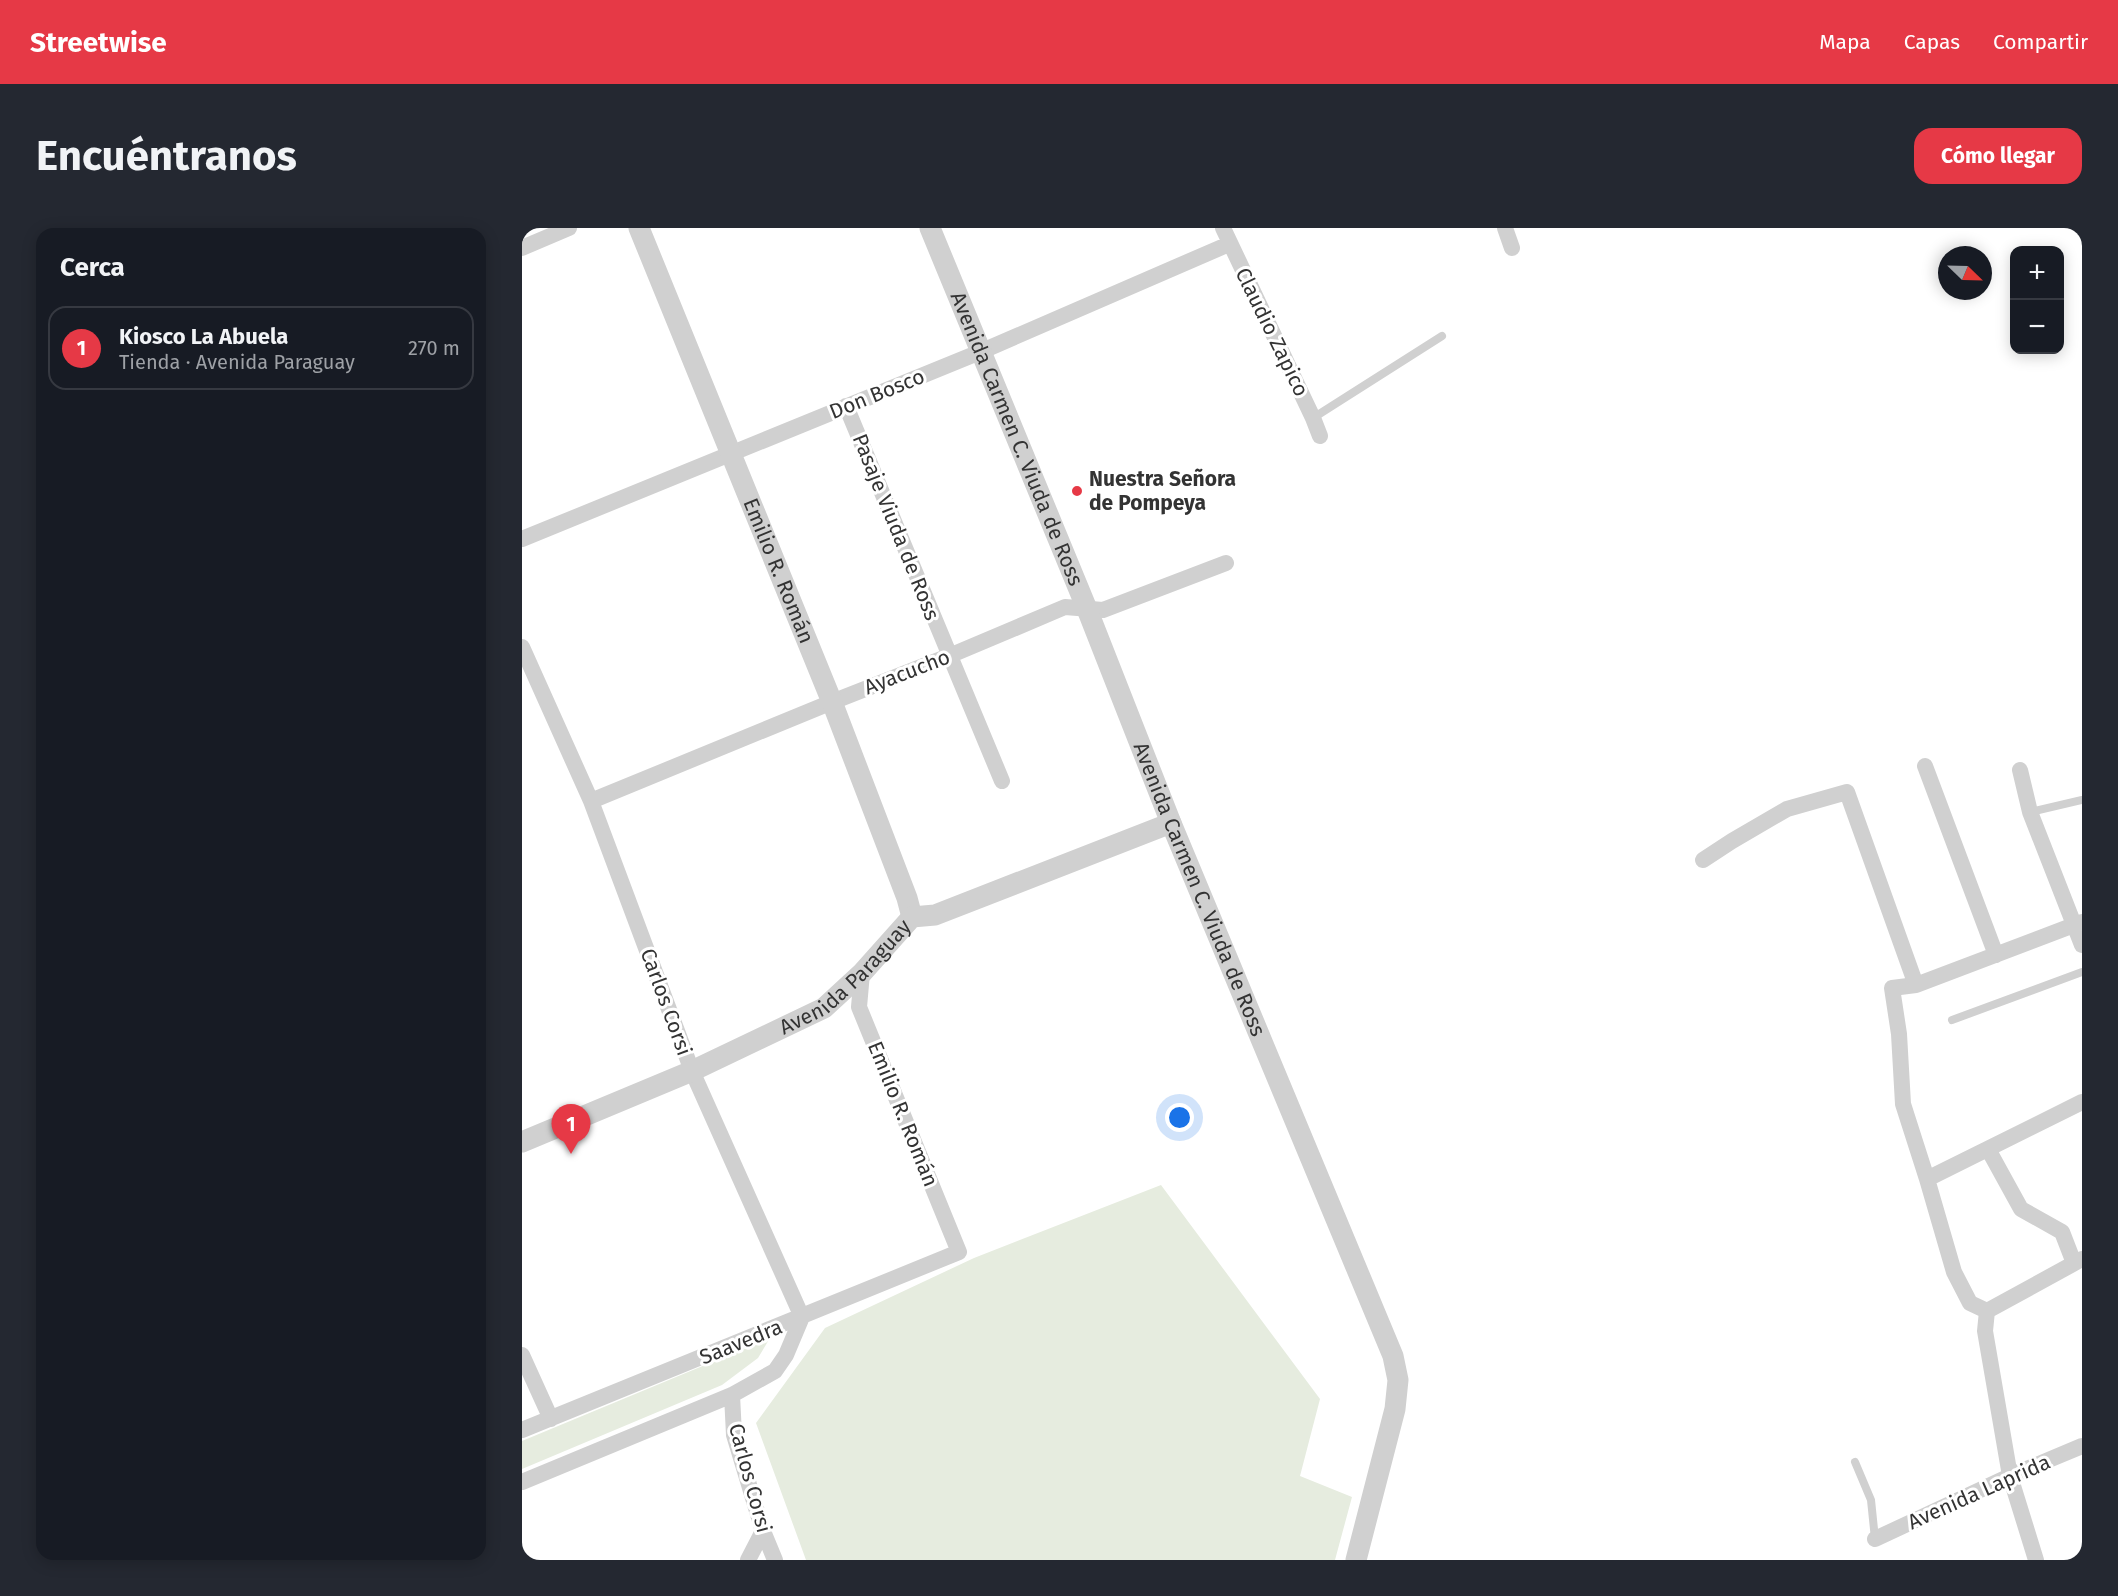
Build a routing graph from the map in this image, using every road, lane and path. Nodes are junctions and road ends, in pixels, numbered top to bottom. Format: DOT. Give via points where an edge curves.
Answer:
graph roads {
  1 [pos="569,228"];
  2 [pos="639,228"];
  3 [pos="930,228"];
  4 [pos="1505,228"];
  5 [pos="1226,236"];
  6 [pos="522,248"];
  7 [pos="1512,248"];
  8 [pos="1442,336"];
  9 [pos="980,352"];
  10 [pos="846,406"];
  11 [pos="1313,417"];
  12 [pos="1320,436"];
  13 [pos="729,454"];
  14 [pos="522,539"];
  15 [pos="1226,563"];
  16 [pos="1087,609"];
  17 [pos="522,647"];
  18 [pos="949,656"];
  19 [pos="832,702"];
  20 [pos="1925,766"];
  21 [pos="2020,770"];
  22 [pos="1002,781"];
  23 [pos="2082,800"];
  24 [pos="591,801"];
  25 [pos="2030,812"];
  26 [pos="1171,823"];
  27 [pos="1703,860"];
  28 [pos="912,917"];
  29 [pos="2079,924"];
  30 [pos="2082,945"];
  31 [pos="1996,955"];
  32 [pos="2082,972"];
  33 [pos="862,973"];
  34 [pos="1916,986"];
  35 [pos="1952,1020"];
  36 [pos="692,1071"];
  37 [pos="2082,1102"];
  38 [pos="522,1142"];
  39 [pos="1988,1149"];
  40 [pos="1928,1179"];
  41 [pos="959,1252"];
  42 [pos="2078,1261"];
  43 [pos="1987,1311"];
  44 [pos="802,1317"];
  45 [pos="522,1354"];
  46 [pos="732,1395"];
  47 [pos="551,1419"];
  48 [pos="522,1430"];
  49 [pos="2082,1446"];
  50 [pos="1855,1462"];
  51 [pos="2010,1476"];
  52 [pos="522,1482"];
  53 [pos="763,1531"];
  54 [pos="1875,1539"];
  55 [pos="748,1560"];
  56 [pos="775,1560"];
  57 [pos="1356,1560"];
  58 [pos="2036,1560"];
  1 -- 6 [label="street"];
  2 -- 13 [label="street, Emilio R. Román"];
  3 -- 9 [label="street, Avenida Carmen C. Viuda de Ross"];
  4 -- 7 [label="street"];
  5 -- 9 [label="street, Don Bosco"];
  5 -- 11 [label="street, Claudio Zapico"];
  8 -- 11 [label="lane"];
  9 -- 10 [label="street, Don Bosco"];
  9 -- 16 [label="street, Avenida Carmen C. Viuda de Ross"];
  10 -- 13 [label="street, Don Bosco"];
  10 -- 18 [label="street, Pasaje Viuda de Ross"];
  11 -- 12 [label="street, Claudio Zapico"];
  13 -- 14 [label="street, Don Bosco"];
  13 -- 19 [label="street, Emilio R. Román"];
  15 -- 16 [label="street, Ayacucho" via="1103,610"];
  16 -- 18 [label="street, Ayacucho" via="1065,607"];
  16 -- 26 [label="street, Avenida Carmen C. Viuda de Ross"];
  17 -- 24 [label="street, Carlos Corsi"];
  18 -- 19 [label="street, Ayacucho"];
  18 -- 22 [label="street, Pasaje Viuda de Ross"];
  19 -- 24 [label="street, Ayacucho"];
  19 -- 28 [label="street, Emilio R. Román"];
  20 -- 31 [label="street"];
  21 -- 25 [label="street"];
  23 -- 25 [label="lane"];
  24 -- 36 [label="street, Carlos Corsi"];
  25 -- 29 [label="street"];
  26 -- 28 [label="street, Avenida Paraguay" via="935,915"];
  26 -- 57 [label="street, Avenida Carmen C. Viuda de Ross" via="1393,1356 1398,1380 1395,1409"];
  27 -- 34 [label="street" via="1787,809 1847,792"];
  28 -- 33 [label="street, Avenida Paraguay"];
  29 -- 30 [label="street"];
  29 -- 31 [label="street"];
  31 -- 34 [label="street"];
  32 -- 35 [label="lane"];
  33 -- 36 [label="street, Avenida Paraguay" via="824,1008"];
  33 -- 41 [label="street, Emilio R. Román" via="859,1007"];
  34 -- 40 [label="street" via="1892,988 1903,1104"];
  36 -- 38 [label="street, Avenida Paraguay"];
  36 -- 44 [label="street, Carlos Corsi"];
  37 -- 39 [label="street"];
  39 -- 40 [label="street"];
  39 -- 42 [label="street" via="2021,1209 2062,1232"];
  40 -- 43 [label="street" via="1954,1272 1970,1303"];
  41 -- 44 [label="street, Saavedra"];
  42 -- 43 [label="street"];
  43 -- 51 [label="street" via="1985,1331"];
  44 -- 46 [label="street, Saavedra" via="775,1371"];
  44 -- 47 [label="street, Saavedra"];
  45 -- 47 [label="street"];
  46 -- 52 [label="street, Saavedra"];
  46 -- 53 [label="street, Carlos Corsi" via="734,1435"];
  47 -- 48 [label="street, Saavedra"];
  49 -- 51 [label="street, Avenida Laprida"];
  50 -- 54 [label="lane" via="1871,1500"];
  51 -- 54 [label="street, Avenida Laprida"];
  51 -- 58 [label="street"];
  53 -- 55 [label="street"];
  53 -- 56 [label="street, Carlos Corsi"];
}
